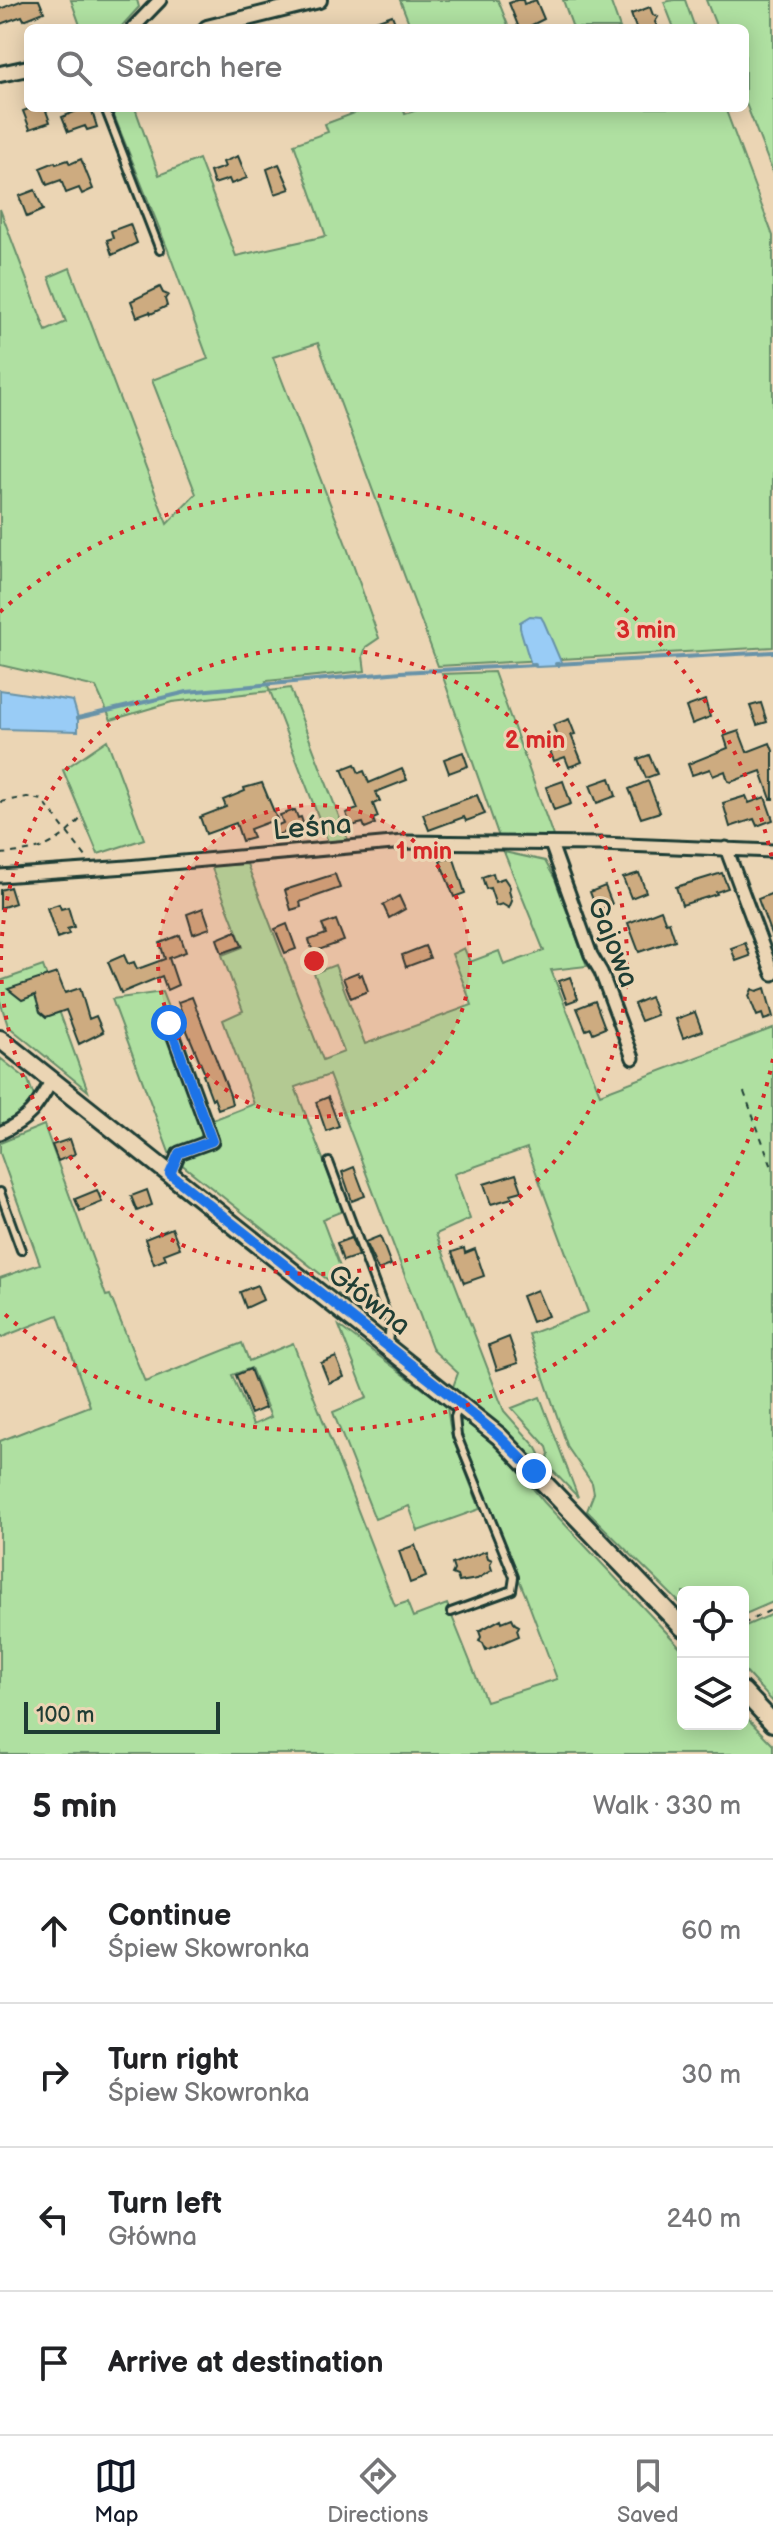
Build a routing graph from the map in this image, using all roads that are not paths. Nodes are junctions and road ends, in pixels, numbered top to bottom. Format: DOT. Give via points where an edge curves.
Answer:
graph roads {
  1 [pos="160,0"];
  2 [pos="319,0"];
  3 [pos="137,24"];
  4 [pos="223,24"];
  5 [pos="24,69"];
  6 [pos="0,74"];
  7 [pos="107,112"];
  8 [pos="160,250"];
  9 [pos="551,844"];
  10 [pos="726,848"];
  11 [pos="773,851"];
  12 [pos="0,876"];
  13 [pos="773,974"];
  14 [pos="169,1023"];
  15 [pos="0,1039"];
  16 [pos="633,1058"];
  17 [pos="52,1080"];
  18 [pos="0,1133"];
  19 [pos="329,1162"];
  20 [pos="170,1174"];
  21 [pos="0,1192"];
  22 [pos="21,1250"];
  23 [pos="388,1347"];
  24 [pos="460,1404"];
  25 [pos="451,1612"];
  26 [pos="677,1622"];
  27 [pos="749,1697"];
  28 [pos="773,1723"];
  1 -- 3 [label="street"];
  2 -- 4 [label="street"];
  5 -- 6 [label="street"];
  7 -- 8 [label="lane"];
  9 -- 10 [label="street, Leśna"];
  9 -- 12 [label="street, Leśna" via="404,842"];
  9 -- 16 [label="street, Gajowa"];
  10 -- 11 [label="street, Leśna"];
  10 -- 13 [label="street"];
  14 -- 20 [label="street" via="212,1141 179,1153"];
  15 -- 17 [label="main road, Główna"];
  17 -- 18 [label="street" via="34,1110"];
  17 -- 20 [label="main road, Główna"];
  19 -- 23 [label="lane" via="390,1324"];
  20 -- 23 [label="main road, Główna"];
  21 -- 22 [label="lane"];
  23 -- 24 [label="main road, Główna"];
  24 -- 25 [label="lane" via="457,1436 514,1583 512,1590"];
  24 -- 26 [label="main road, Główna" via="561,1498"];
  27 -- 28 [label="main road"];
}
